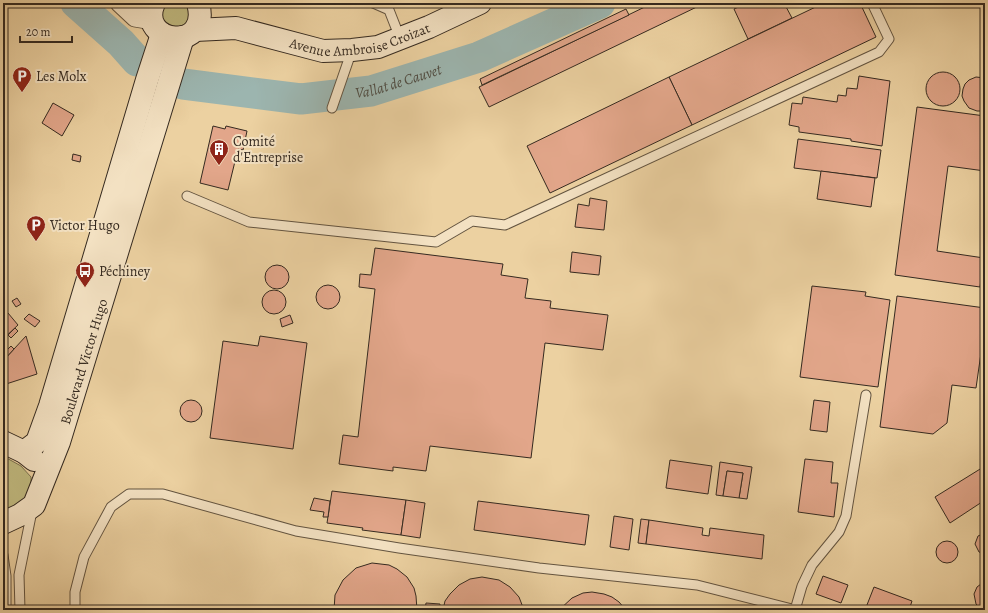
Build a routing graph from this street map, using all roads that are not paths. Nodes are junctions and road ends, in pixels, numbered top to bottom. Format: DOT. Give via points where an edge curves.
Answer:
graph roads {
  1 [pos="118,3"];
  2 [pos="126,3"];
  3 [pos="198,3"];
  4 [pos="373,3"];
  5 [pos="480,3"];
  6 [pos="872,3"];
  7 [pos="167,22"];
  8 [pos="236,28"];
  9 [pos="400,38"];
  10 [pos="352,50"];
  11 [pos="333,104"];
  12 [pos="187,196"];
  13 [pos="866,395"];
  14 [pos="3,442"];
  15 [pos="24,452"];
  16 [pos="44,478"];
  17 [pos="34,505"];
  18 [pos="3,523"];
  19 [pos="3,555"];
  20 [pos="6,610"];
  21 [pos="20,610"];
  22 [pos="75,610"];
  23 [pos="795,610"];
  1 -- 7 [label="street" via="134,18"];
  2 -- 7 [label="street"];
  3 -- 7 [label="main road" via="201,12 199,22"];
  3 -- 8 [label="main road, Avenue Ambroise Croizat"];
  4 -- 9 [label="lane" via="389,10"];
  5 -- 9 [label="main road, Avenue Ambroise Croizat"];
  6 -- 12 [label="lane" via="889,39 879,52 505,225 472,221 436,242 249,222"];
  7 -- 8 [label="main road, Avenue Ambroise Croizat"];
  7 -- 15 [label="main road, Boulevard Victor Hugo" via="147,80 50,406 37,442"];
  7 -- 16 [label="main road, Boulevard Victor Hugo" via="58,442"];
  8 -- 10 [label="main road, Avenue Ambroise Croizat" via="323,51"];
  9 -- 10 [label="main road, Avenue Ambroise Croizat" via="378,47"];
  10 -- 11 [label="lane"];
  13 -- 23 [label="lane" via="846,516 839,532 812,565"];
  14 -- 15 [label="main road"];
  15 -- 16 [label="main road" via="35,461"];
  16 -- 17 [label="main road, Boulevard Victor Hugo"];
  17 -- 18 [label="main road"];
  17 -- 21 [label="lane" via="19,575"];
  19 -- 20 [label="lane"];
  22 -- 23 [label="lane" via="75,592 84,557 111,507 129,494 163,494 296,531 399,548 538,568 698,585"];
}
